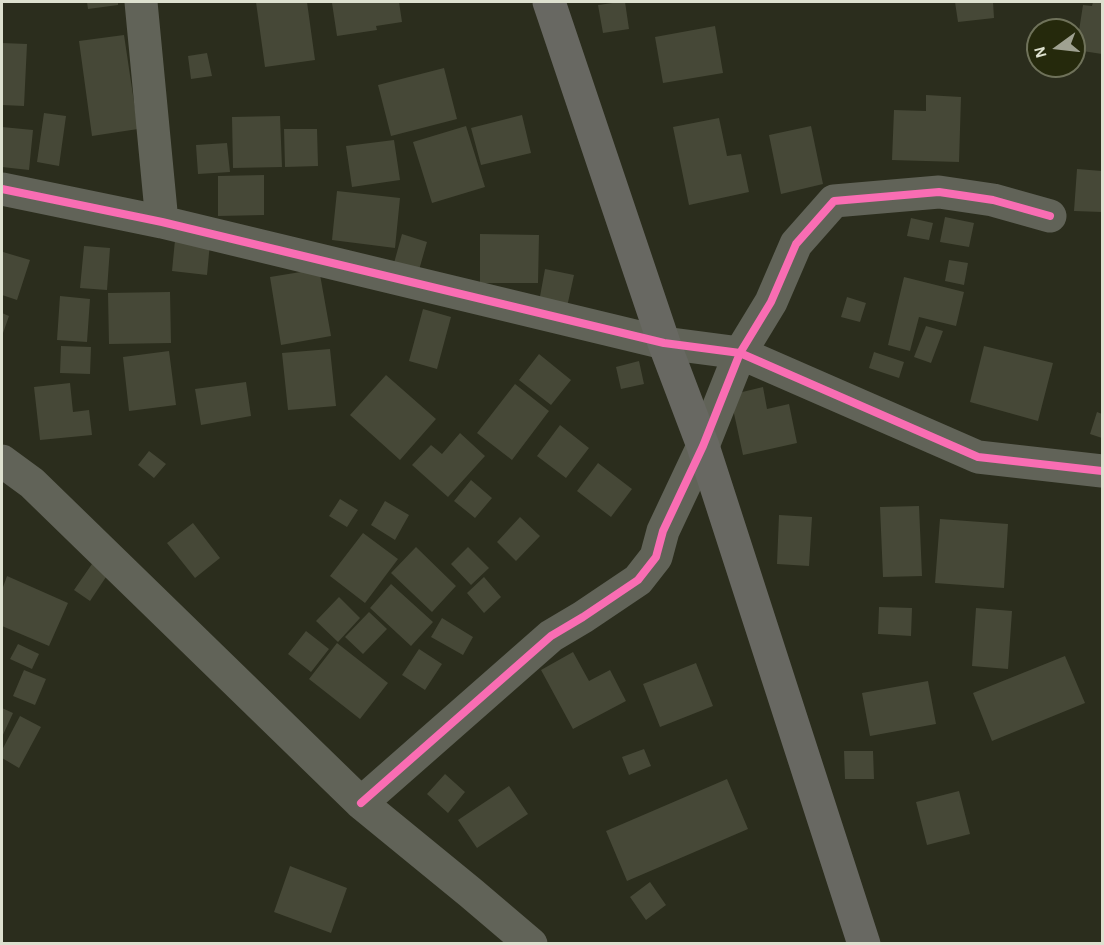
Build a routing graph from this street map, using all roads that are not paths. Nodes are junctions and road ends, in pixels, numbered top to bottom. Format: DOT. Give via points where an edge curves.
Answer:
graph roads {
  1 [pos="141,2"];
  2 [pos="549,2"];
  3 [pos="2,189"];
  4 [pos="1050,216"];
  5 [pos="162,222"];
  6 [pos="664,343"];
  7 [pos="740,353"];
  8 [pos="703,446"];
  9 [pos="2,461"];
  10 [pos="1102,471"];
  11 [pos="361,803"];
  12 [pos="531,944"];
  13 [pos="864,944"];
  1 -- 5 [label="street"];
  2 -- 6 [label="street"];
  3 -- 5 [label="street"];
  4 -- 7 [label="street" via="993,200 939,192 834,201 796,244 771,302"];
  5 -- 6 [label="street"];
  6 -- 7 [label="street"];
  6 -- 8 [label="street"];
  7 -- 8 [label="street"];
  7 -- 10 [label="street" via="978,457"];
  8 -- 11 [label="street" via="663,531 656,557 638,580 551,636"];
  8 -- 13 [label="street"];
  9 -- 11 [label="street" via="32,483"];
  11 -- 12 [label="street"];
}
